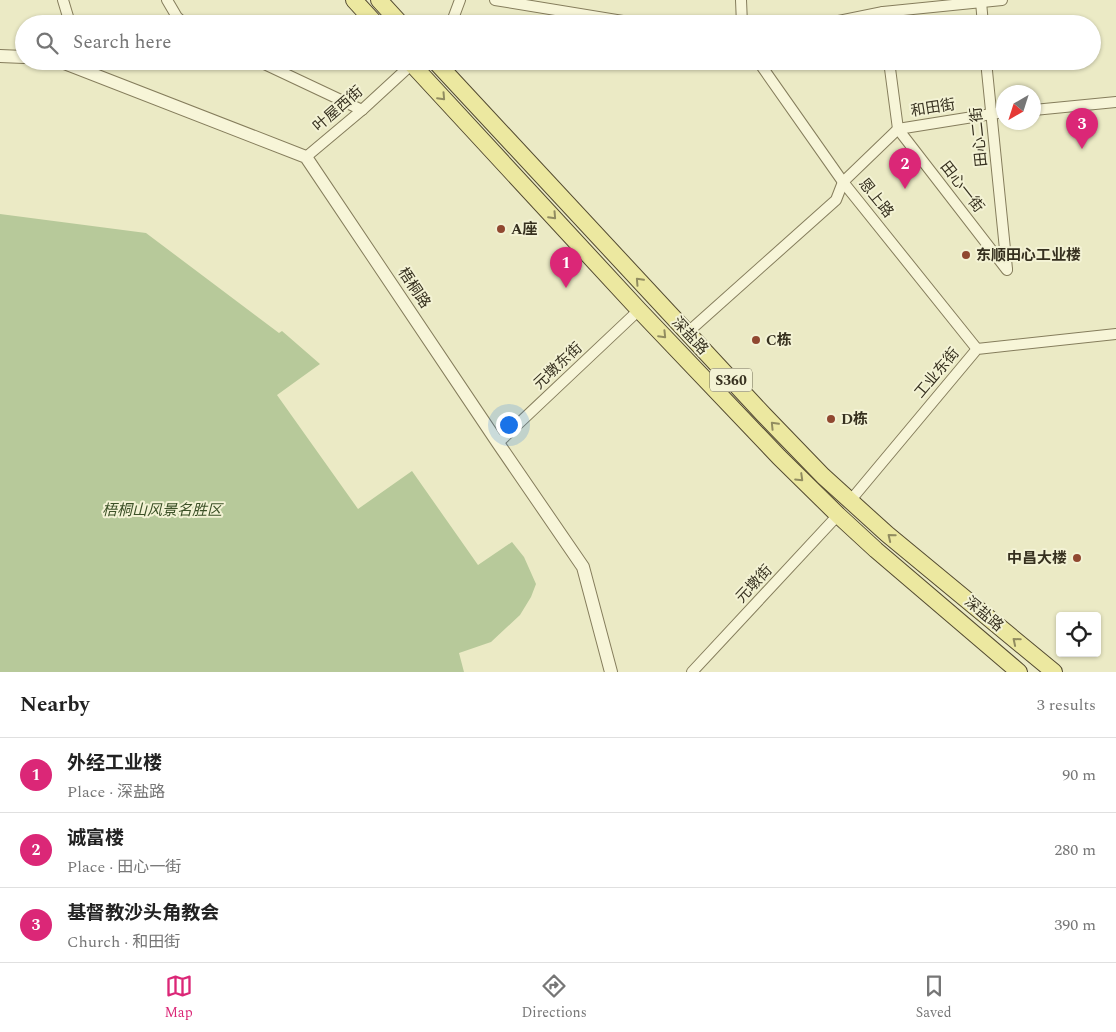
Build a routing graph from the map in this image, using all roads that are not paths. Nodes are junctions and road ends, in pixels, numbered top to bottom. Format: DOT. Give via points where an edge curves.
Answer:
graph roads {
  1 [pos="63,0"];
  2 [pos="167,0"];
  3 [pos="354,0"];
  4 [pos="380,0"];
  5 [pos="460,0"];
  6 [pos="495,0"];
  7 [pos="742,0"];
  8 [pos="1002,0"];
  9 [pos="981,2"];
  10 [pos="883,12"];
  11 [pos="68,15"];
  12 [pos="177,15"];
  13 [pos="368,15"];
  14 [pos="393,15"];
  15 [pos="454,15"];
  16 [pos="586,15"];
  17 [pos="742,15"];
  18 [pos="868,15"];
  19 [pos="883,15"];
  20 [pos="982,15"];
  21 [pos="0,56"];
  22 [pos="15,57"];
  23 [pos="82,70"];
  24 [pos="277,70"];
  25 [pos="404,70"];
  26 [pos="417,70"];
  27 [pos="443,70"];
  28 [pos="764,70"];
  29 [pos="890,70"];
  30 [pos="987,70"];
  31 [pos="1116,102"];
  32 [pos="1041,109"];
  33 [pos="362,110"];
  34 [pos="992,113"];
  35 [pos="996,113"];
  36 [pos="898,128"];
  37 [pos="306,157"];
  38 [pos="843,182"];
  39 [pos="1007,270"];
  40 [pos="654,297"];
  41 [pos="639,310"];
  42 [pos="687,333"];
  43 [pos="1116,334"];
  44 [pos="977,349"];
  45 [pos="498,443"];
  46 [pos="850,501"];
  47 [pos="838,516"];
  48 [pos="611,672"];
  49 [pos="692,672"];
  50 [pos="1019,672"];
  51 [pos="1054,672"];
  1 -- 11 [label="street"];
  2 -- 12 [label="street"];
  3 -- 13 [label="main road"];
  4 -- 14 [label="main road"];
  5 -- 15 [label="street"];
  6 -- 16 [label="street"];
  7 -- 17 [label="street"];
  8 -- 9 [label="street"];
  9 -- 10 [label="street"];
  9 -- 20 [label="street"];
  10 -- 18 [label="street"];
  10 -- 19 [label="street"];
  21 -- 22 [label="street"];
  23 -- 37 [label="street"];
  24 -- 33 [label="street"];
  25 -- 33 [label="street, 叶屋西街"];
  26 -- 41 [label="main road, 深盐路 / S360, one-way"];
  40 -- 27 [label="main road, 深盐路 / S360, one-way"];
  28 -- 38 [label="street, 恩上路"];
  29 -- 36 [label="street, 田心一街"];
  30 -- 34 [label="street, 田心二街"];
  31 -- 32 [label="street"];
  33 -- 37 [label="street, 叶屋西街"];
  34 -- 35 [label="street, 和田街"];
  34 -- 36 [label="street, 和田街"];
  34 -- 39 [label="street, 田心二街"];
  36 -- 38 [label="street"];
  36 -- 39 [label="street, 田心一街"];
  37 -- 45 [label="street, 梧桐路"];
  38 -- 42 [label="street" via="836,200"];
  38 -- 44 [label="street, 恩上路"];
  40 -- 41 [label="main road"];
  40 -- 42 [label="main road, 深盐路 / S360"];
  41 -- 45 [label="street, 元墩东街"];
  41 -- 47 [label="main road, 深盐路 / S360, one-way"];
  46 -- 42 [label="main road, 深盐路 / S360, one-way"];
  43 -- 44 [label="street, 工业东街"];
  44 -- 46 [label="street, 工业东街"];
  45 -- 48 [label="street, 梧桐路" via="583,567"];
  51 -- 46 [label="main road, 深盐路 / S360, one-way"];
  47 -- 49 [label="street, 元墩街"];
  47 -- 50 [label="main road, 深盐路 / S360"];
}
